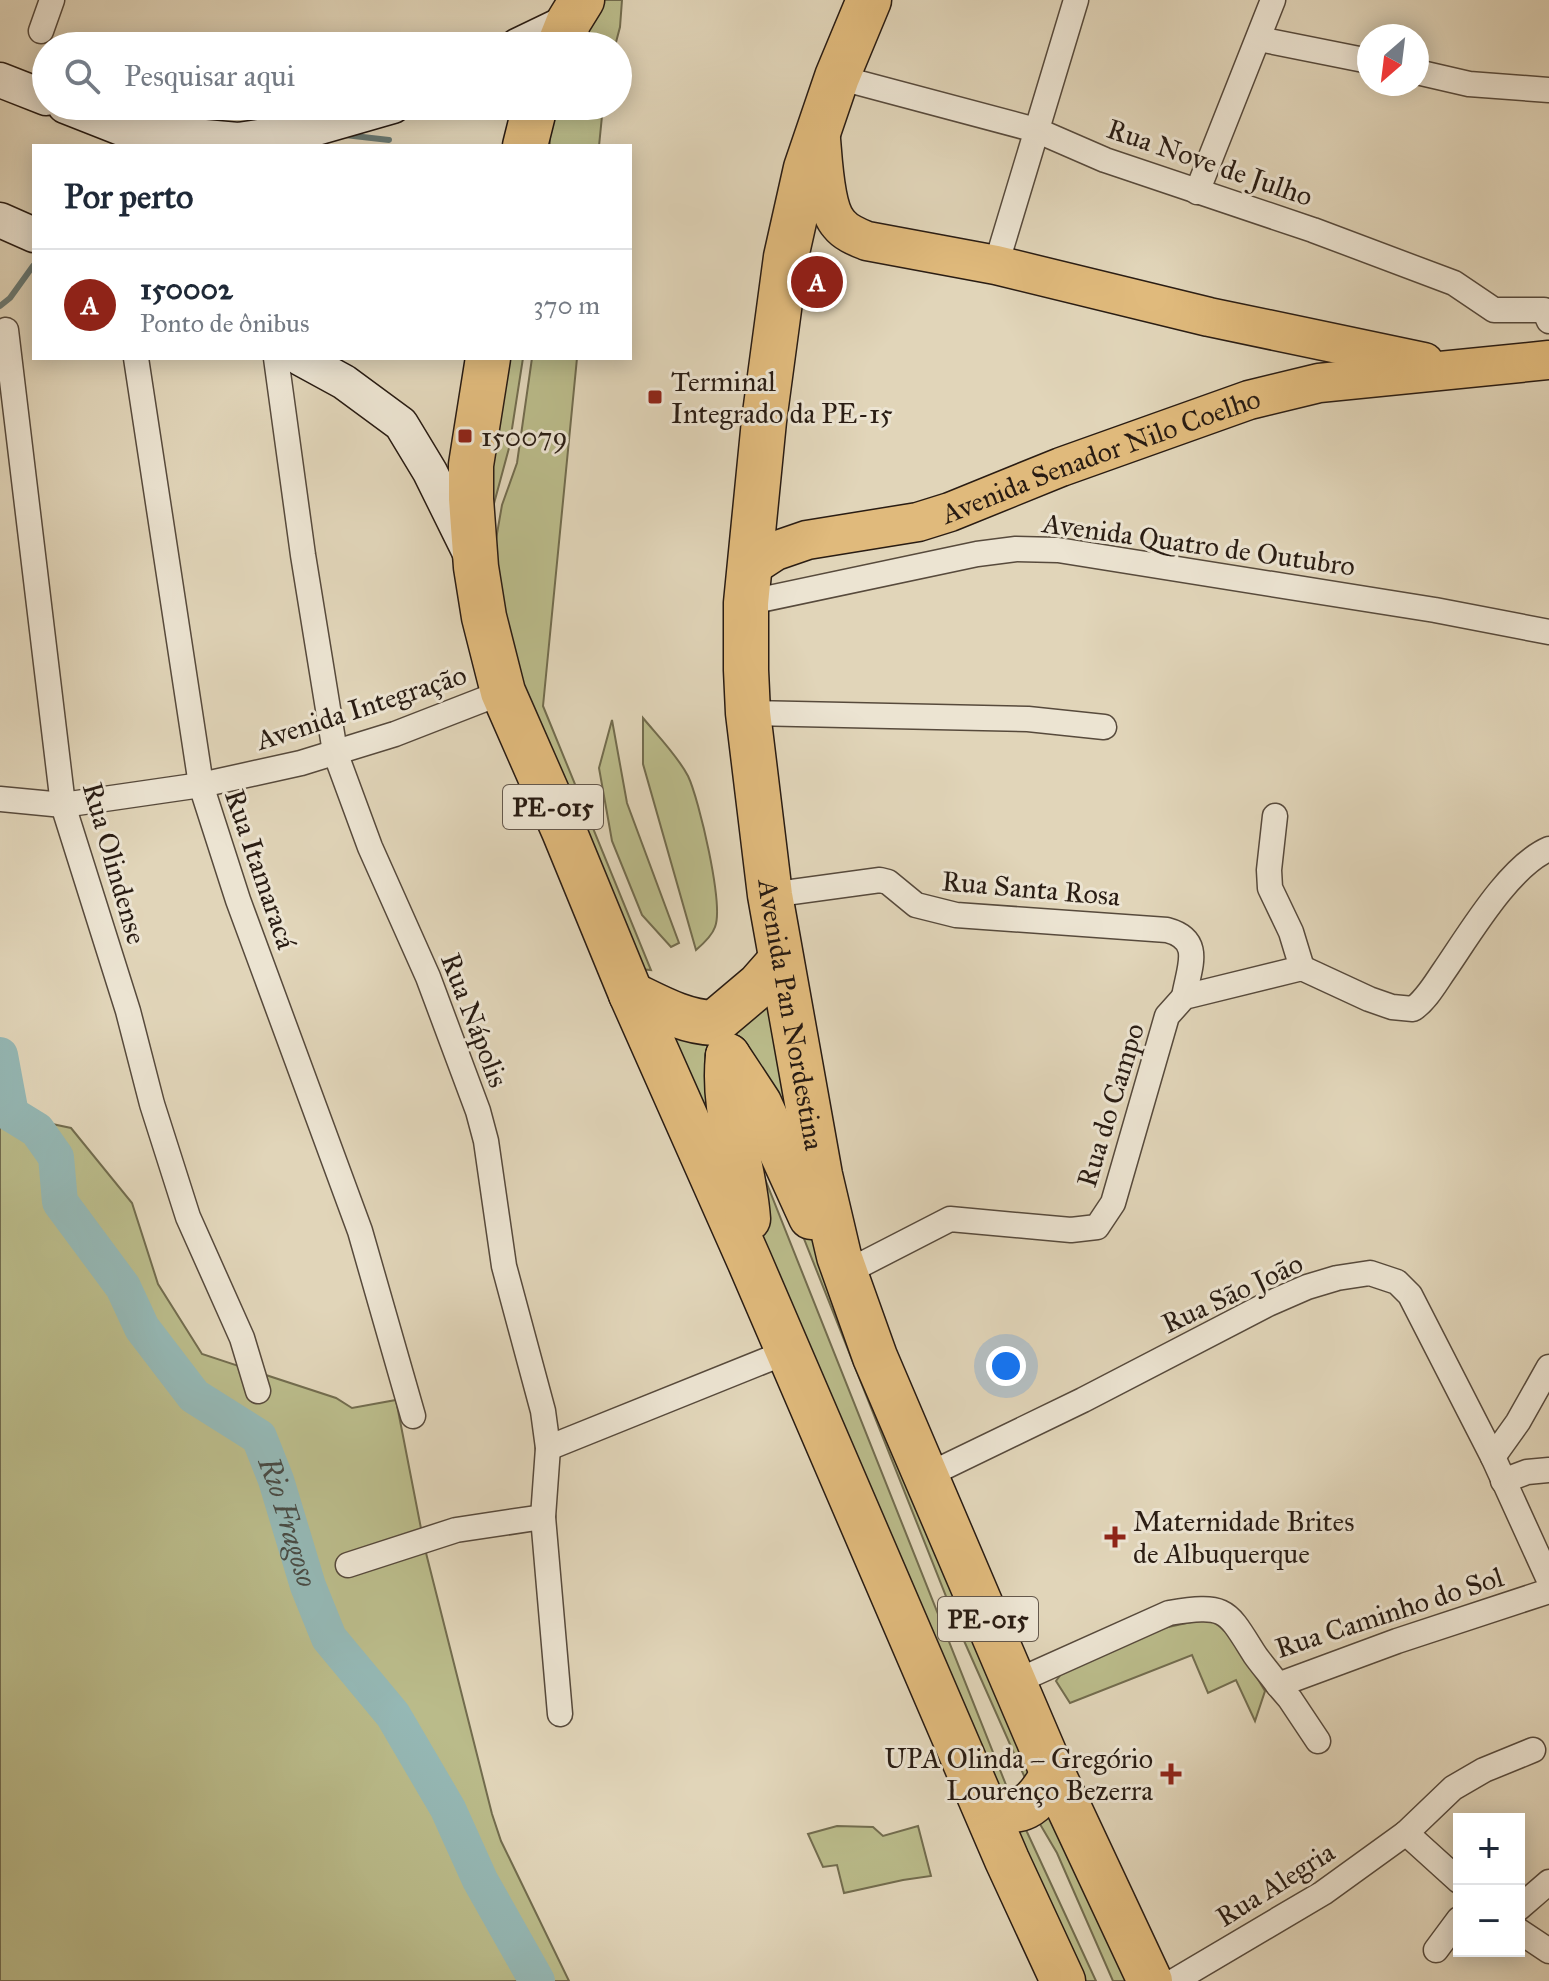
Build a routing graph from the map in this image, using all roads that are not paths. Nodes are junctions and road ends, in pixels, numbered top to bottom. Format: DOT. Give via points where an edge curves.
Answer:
graph roads {
  1 [pos="52,0"];
  2 [pos="869,0"];
  3 [pos="1076,0"];
  4 [pos="1273,0"];
  5 [pos="565,17"];
  6 [pos="41,31"];
  7 [pos="540,32"];
  8 [pos="1259,39"];
  9 [pos="1357,59"];
  10 [pos="1429,75"];
  11 [pos="837,77"];
  12 [pos="0,80"];
  13 [pos="1549,90"];
  14 [pos="32,93"];
  15 [pos="101,120"];
  16 [pos="344,120"];
  17 [pos="532,120"];
  18 [pos="820,129"];
  19 [pos="1036,130"];
  20 [pos="244,143"];
  21 [pos="526,144"];
  22 [pos="1197,192"];
  23 [pos="0,220"];
  24 [pos="32,234"];
  25 [pos="996,265"];
  26 [pos="1549,321"];
  27 [pos="6,330"];
  28 [pos="136,360"];
  29 [pos="276,360"];
  30 [pos="304,360"];
  31 [pos="488,360"];
  32 [pos="1549,360"];
  33 [pos="1458,369"];
  34 [pos="476,567"];
  35 [pos="748,585"];
  36 [pos="1549,632"];
  37 [pos="503,692"];
  38 [pos="748,713"];
  39 [pos="1104,727"];
  40 [pos="335,752"];
  41 [pos="201,785"];
  42 [pos="0,799"];
  43 [pos="63,805"];
  44 [pos="1275,816"];
  45 [pos="1549,849"];
  46 [pos="770,895"];
  47 [pos="781,960"];
  48 [pos="1302,968"];
  49 [pos="631,994"];
  50 [pos="1184,997"];
  51 [pos="749,1260"];
  52 [pos="842,1264"];
  53 [pos="789,1351"];
  54 [pos="1549,1367"];
  55 [pos="258,1391"];
  56 [pos="413,1416"];
  57 [pos="548,1448"];
  58 [pos="1493,1457"];
  59 [pos="1549,1470"];
  60 [pos="926,1476"];
  61 [pos="1503,1481"];
  62 [pos="543,1517"];
  63 [pos="348,1565"];
  64 [pos="1547,1588"];
  65 [pos="1015,1682"];
  66 [pos="1278,1685"];
  67 [pos="560,1714"];
  68 [pos="1318,1741"];
  69 [pos="1533,1750"];
  70 [pos="1053,1774"];
  71 [pos="984,1804"];
  72 [pos="1406,1833"];
  73 [pos="1453,1876"];
  74 [pos="1549,1882"];
  75 [pos="1525,1903"];
  76 [pos="1453,1927"];
  77 [pos="1525,1935"];
  78 [pos="1436,1950"];
  79 [pos="1549,1951"];
  80 [pos="1063,1981"];
  81 [pos="1150,1981"];
  82 [pos="1174,1981"];
  1 -- 6 [label="street"];
  2 -- 11 [label="highway, Avenida Pan Nordestina / PE-015"];
  3 -- 19 [label="street"];
  4 -- 8 [label="street"];
  5 -- 7 [label="main road"];
  8 -- 9 [label="street"];
  8 -- 22 [label="street"];
  10 -- 13 [label="street" via="1469,84"];
  11 -- 18 [label="highway, Avenida Pan Nordestina / PE-015"];
  11 -- 19 [label="street, Rua Nove de Julho"];
  12 -- 14 [label="main road"];
  15 -- 20 [label="main road" via="126,130"];
  16 -- 20 [label="main road"];
  17 -- 21 [label="highway"];
  18 -- 25 [label="main road, Avenida Senador Nilo Coelho" via="830,209 838,224 867,241"];
  18 -- 35 [label="highway, Avenida Pan Nordestina / PE-015" via="786,257"];
  19 -- 22 [label="street, Rua Nove de Julho"];
  19 -- 25 [label="street"];
  22 -- 26 [label="street, Rua Nove de Julho" via="1454,283 1494,310 1544,310"];
  23 -- 24 [label="main road"];
  25 -- 33 [label="main road, Avenida Senador Nilo Coelho"];
  27 -- 43 [label="street, Rua Olindense"];
  28 -- 41 [label="street, Rua Itamaracá"];
  29 -- 40 [label="street, Rua Nápolis"];
  30 -- 34 [label="main road" via="401,424"];
  31 -- 34 [label="highway, PE-015" via="471,465"];
  32 -- 33 [label="main road, Avenida Senador Nilo Coelho"];
  33 -- 35 [label="main road, Avenida Senador Nilo Coelho" via="1319,383 1249,400 950,512 775,551"];
  34 -- 37 [label="highway, PE-015"];
  35 -- 36 [label="street, Avenida Quatro de Outubro" via="1016,549 1058,550"];
  35 -- 38 [label="highway, Avenida Pan Nordestina / PE-015"];
  37 -- 40 [label="street, Avenida Integração"];
  37 -- 49 [label="highway, PE-015"];
  38 -- 39 [label="street" via="1028,719"];
  38 -- 46 [label="highway, Avenida Pan Nordestina / PE-015"];
  40 -- 41 [label="street, Avenida Integração"];
  40 -- 57 [label="street, Rua Nápolis" via="478,1111 504,1266"];
  41 -- 43 [label="street, Avenida Integração"];
  41 -- 56 [label="street, Rua Itamaracá" via="360,1231"];
  42 -- 43 [label="street, Avenida Integração"];
  43 -- 55 [label="street, Rua Olindense" via="188,1217 242,1338"];
  44 -- 48 [label="street" via="1270,888"];
  45 -- 48 [label="street" via="1519,870 1413,1009 1369,999"];
  46 -- 47 [label="highway, Avenida Pan Nordestina / PE-015"];
  46 -- 50 [label="street, Rua Santa Rosa" via="880,880 916,905 956,915 1167,930 1189,941"];
  47 -- 49 [label="highway" via="714,1023 672,1014"];
  47 -- 52 [label="highway, Avenida Pan Nordestina / PE-015" via="820,1175"];
  48 -- 50 [label="street"];
  49 -- 51 [label="highway, PE-015"];
  50 -- 52 [label="street, Rua do Campo" via="1167,1016 1113,1203 1097,1227 1071,1230 950,1219"];
  51 -- 52 [label="highway" via="747,1199 726,1093 728,1056 759,1103 815,1227"];
  51 -- 53 [label="highway, PE-015"];
  52 -- 60 [label="highway, Avenida Pan Nordestina / PE-015"];
  53 -- 57 [label="street"];
  53 -- 71 [label="highway, PE-015"];
  54 -- 58 [label="street"];
  57 -- 62 [label="street, Rua Nápolis"];
  58 -- 60 [label="street, Rua São João" via="1410,1295 1397,1282 1370,1273 1307,1287 1268,1304"];
  58 -- 61 [label="street, Rua São João"];
  59 -- 61 [label="street"];
  60 -- 65 [label="highway, Avenida Pan Nordestina / PE-015"];
  61 -- 64 [label="street, Rua São João"];
  62 -- 63 [label="street" via="456,1530"];
  62 -- 67 [label="street, Rua Nápolis"];
  64 -- 66 [label="street, Rua Caminho do Sol"];
  65 -- 66 [label="street, Rua Caminho do Sol" via="1169,1613 1194,1609 1216,1610 1232,1618"];
  65 -- 70 [label="highway, Avenida Pan Nordestina / PE-015"];
  66 -- 68 [label="street"];
  69 -- 72 [label="street, Rua Alegria" via="1453,1788"];
  70 -- 71 [label="highway" via="1035,1802 1024,1809 999,1810"];
  70 -- 81 [label="highway, Avenida Pan Nordestina / PE-015"];
  71 -- 80 [label="highway, PE-015"];
  72 -- 73 [label="street"];
  72 -- 82 [label="street, Rua Alegria" via="1323,1893"];
  74 -- 75 [label="street"];
  76 -- 78 [label="street"];
  77 -- 79 [label="street"];
}
